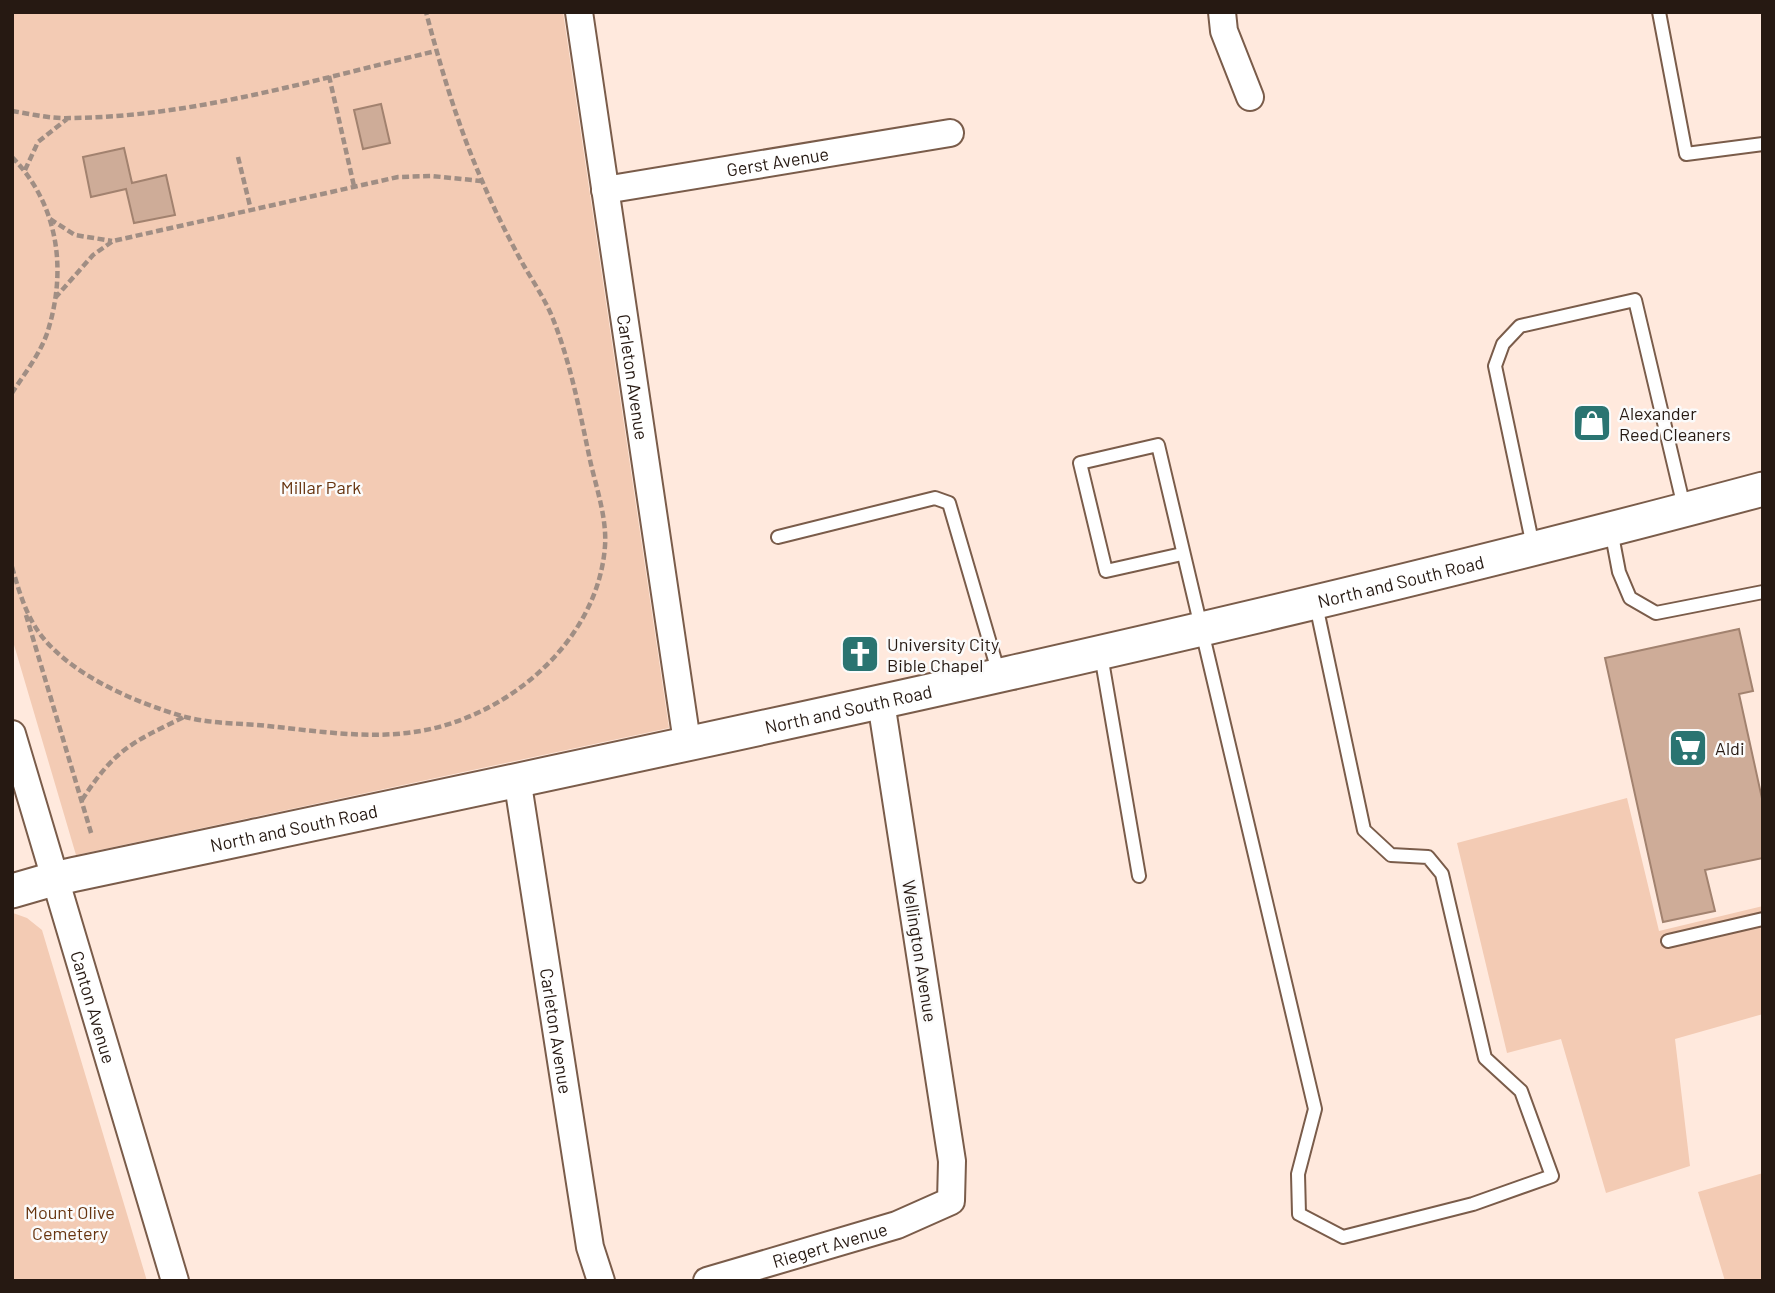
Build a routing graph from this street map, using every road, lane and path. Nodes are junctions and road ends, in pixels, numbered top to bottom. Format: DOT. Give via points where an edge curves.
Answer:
graph roads {
  1 [pos="426,12"];
  2 [pos="579,12"];
  3 [pos="1222,12"];
  4 [pos="1659,12"];
  5 [pos="436,51"];
  6 [pos="329,76"];
  7 [pos="1250,97"];
  8 [pos="12,111"];
  9 [pos="67,119"];
  10 [pos="950,133"];
  11 [pos="1763,144"];
  12 [pos="12,157"];
  13 [pos="238,157"];
  14 [pos="25,170"];
  15 [pos="482,181"];
  16 [pos="354,186"];
  17 [pos="605,190"];
  18 [pos="251,210"];
  19 [pos="50,219"];
  20 [pos="113,241"];
  21 [pos="55,298"];
  22 [pos="12,393"];
  23 [pos="1763,489"];
  24 [pos="1684,510"];
  25 [pos="1611,530"];
  26 [pos="778,537"];
  27 [pos="1534,550"];
  28 [pos="1182,554"];
  29 [pos="12,567"];
  30 [pos="1763,592"];
  31 [pos="1316,601"];
  32 [pos="23,608"];
  33 [pos="1199,628"];
  34 [pos="1100,651"];
  35 [pos="999,674"];
  36 [pos="881,702"];
  37 [pos="185,717"];
  38 [pos="12,734"];
  39 [pos="687,742"];
  40 [pos="517,778"];
  41 [pos="81,801"];
  42 [pos="92,836"];
  43 [pos="1139,876"];
  44 [pos="57,878"];
  45 [pos="12,891"];
  46 [pos="1763,919"];
  47 [pos="1668,941"];
  48 [pos="951,1200"];
  49 [pos="175,1281"];
  50 [pos="601,1281"];
  51 [pos="707,1281"];
  1 -- 5 [label="path"];
  2 -- 17 [label="street, Carleton Avenue"];
  3 -- 7 [label="street" via="1224,31"];
  4 -- 11 [label="lane" via="1686,153"];
  5 -- 6 [label="path"];
  5 -- 15 [label="path"];
  6 -- 9 [label="path" via="194,108"];
  6 -- 16 [label="path"];
  8 -- 9 [label="path"];
  9 -- 14 [label="path" via="38,142"];
  10 -- 17 [label="street, Gerst Avenue"];
  12 -- 14 [label="path"];
  13 -- 18 [label="path"];
  14 -- 19 [label="path" via="47,204"];
  15 -- 16 [label="path" via="410,176"];
  15 -- 37 [label="path" via="553,317 572,378 601,510 605,543 601,573 571,637 541,672 502,700 458,721 414,733 340,733"];
  16 -- 18 [label="path"];
  17 -- 39 [label="street, Carleton Avenue"];
  18 -- 20 [label="path"];
  19 -- 20 [label="path" via="75,235"];
  19 -- 21 [label="path" via="58,282"];
  20 -- 21 [label="path" via="93,255"];
  21 -- 22 [label="path" via="49,330"];
  23 -- 24 [label="street, North and South Road"];
  24 -- 25 [label="street, North and South Road"];
  24 -- 27 [label="lane" via="1635,300 1520,326 1503,344 1495,366"];
  25 -- 27 [label="street, North and South Road"];
  25 -- 30 [label="lane" via="1619,572 1630,598 1656,613"];
  26 -- 35 [label="lane" via="935,498 949,503"];
  27 -- 31 [label="street, North and South Road"];
  28 -- 28 [label="lane" via="1158,445 1080,463 1106,571"];
  28 -- 33 [label="lane"];
  29 -- 32 [label="path"];
  31 -- 33 [label="street, North and South Road"];
  31 -- 33 [label="lane" via="1364,830 1391,855 1428,857 1442,874 1485,1058 1521,1091 1552,1176 1473,1204 1343,1237 1299,1214 1298,1174 1315,1109"];
  32 -- 37 [label="path" via="41,636 73,665 128,696"];
  32 -- 41 [label="path"];
  33 -- 34 [label="street, North and South Road"];
  34 -- 35 [label="street, North and South Road"];
  34 -- 43 [label="lane"];
  35 -- 36 [label="street, North and South Road"];
  36 -- 39 [label="street, North and South Road"];
  36 -- 48 [label="street, Wellington Avenue" via="952,1161"];
  37 -- 41 [label="path" via="124,748"];
  38 -- 44 [label="street, Canton Avenue"];
  39 -- 40 [label="street, North and South Road"];
  40 -- 44 [label="street, North and South Road"];
  40 -- 50 [label="street, Carleton Avenue" via="590,1247"];
  41 -- 42 [label="path"];
  44 -- 45 [label="street, North and South Road"];
  44 -- 49 [label="street, Canton Avenue"];
  46 -- 47 [label="lane"];
  48 -- 51 [label="street, Riegert Avenue" via="897,1225"];
}
